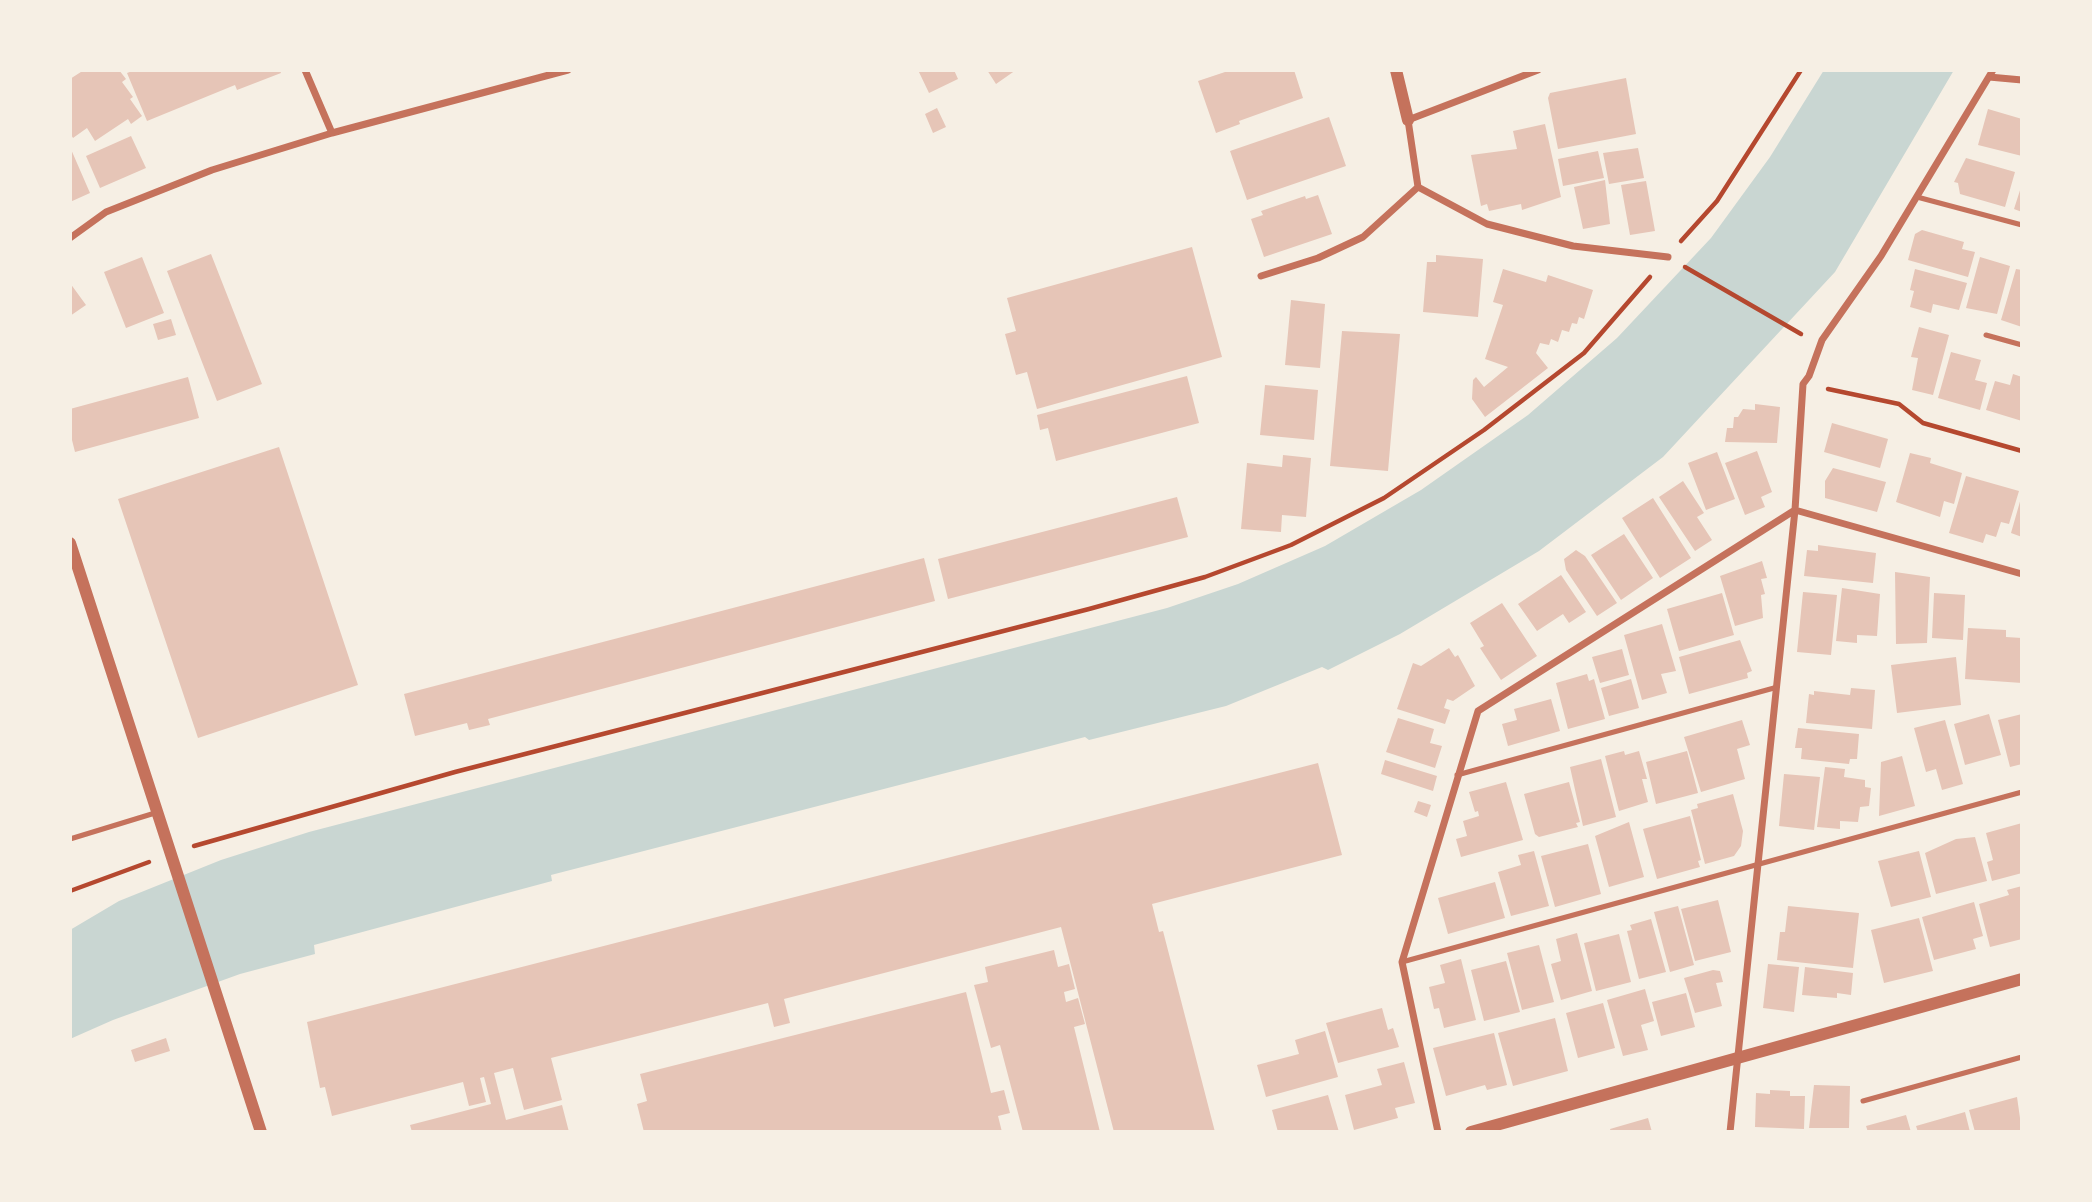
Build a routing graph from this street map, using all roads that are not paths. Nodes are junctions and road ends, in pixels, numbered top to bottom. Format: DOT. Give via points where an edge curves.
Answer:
graph roads {
  1 [pos="305,70"];
  2 [pos="568,70"];
  3 [pos="1396,70"];
  4 [pos="1538,70"];
  5 [pos="1991,74"];
  6 [pos="2022,80"];
  7 [pos="1408,120"];
  8 [pos="332,133"];
  9 [pos="1418,187"];
  10 [pos="1917,197"];
  11 [pos="2022,225"];
  12 [pos="70,238"];
  13 [pos="1668,257"];
  14 [pos="1261,275"];
  15 [pos="1986,335"];
  16 [pos="2022,345"];
  17 [pos="1795,510"];
  18 [pos="70,543"];
  19 [pos="2022,574"];
  20 [pos="1774,688"];
  21 [pos="1457,775"];
  22 [pos="2022,792"];
  23 [pos="155,813"];
  24 [pos="70,839"];
  25 [pos="1756,865"];
  26 [pos="1402,962"];
  27 [pos="2022,979"];
  28 [pos="2022,1057"];
  29 [pos="1739,1058"];
  30 [pos="1863,1101"];
  31 [pos="261,1132"];
  32 [pos="1438,1132"];
  33 [pos="1471,1132"];
  34 [pos="1730,1132"];
  1 -- 8 [label="street"];
  2 -- 8 [label="street"];
  3 -- 7 [label="street"];
  4 -- 7 [label="street"];
  5 -- 6 [label="street"];
  5 -- 10 [label="street"];
  7 -- 9 [label="street"];
  8 -- 12 [label="street" via="212,170 117,207"];
  9 -- 13 [label="street" via="1488,224 1573,246"];
  9 -- 14 [label="street" via="1363,237 1318,258"];
  10 -- 11 [label="lane"];
  10 -- 17 [label="street" via="1822,340 1803,384"];
  15 -- 16 [label="lane"];
  17 -- 19 [label="street"];
  17 -- 20 [label="street"];
  17 -- 21 [label="street" via="1478,711"];
  18 -- 23 [label="street"];
  20 -- 21 [label="lane"];
  20 -- 25 [label="street"];
  21 -- 26 [label="street"];
  22 -- 25 [label="lane"];
  23 -- 24 [label="lane"];
  23 -- 31 [label="street"];
  25 -- 26 [label="lane"];
  25 -- 29 [label="street"];
  26 -- 32 [label="street"];
  27 -- 29 [label="street"];
  28 -- 30 [label="lane"];
  29 -- 33 [label="street"];
  29 -- 34 [label="street"];
}
